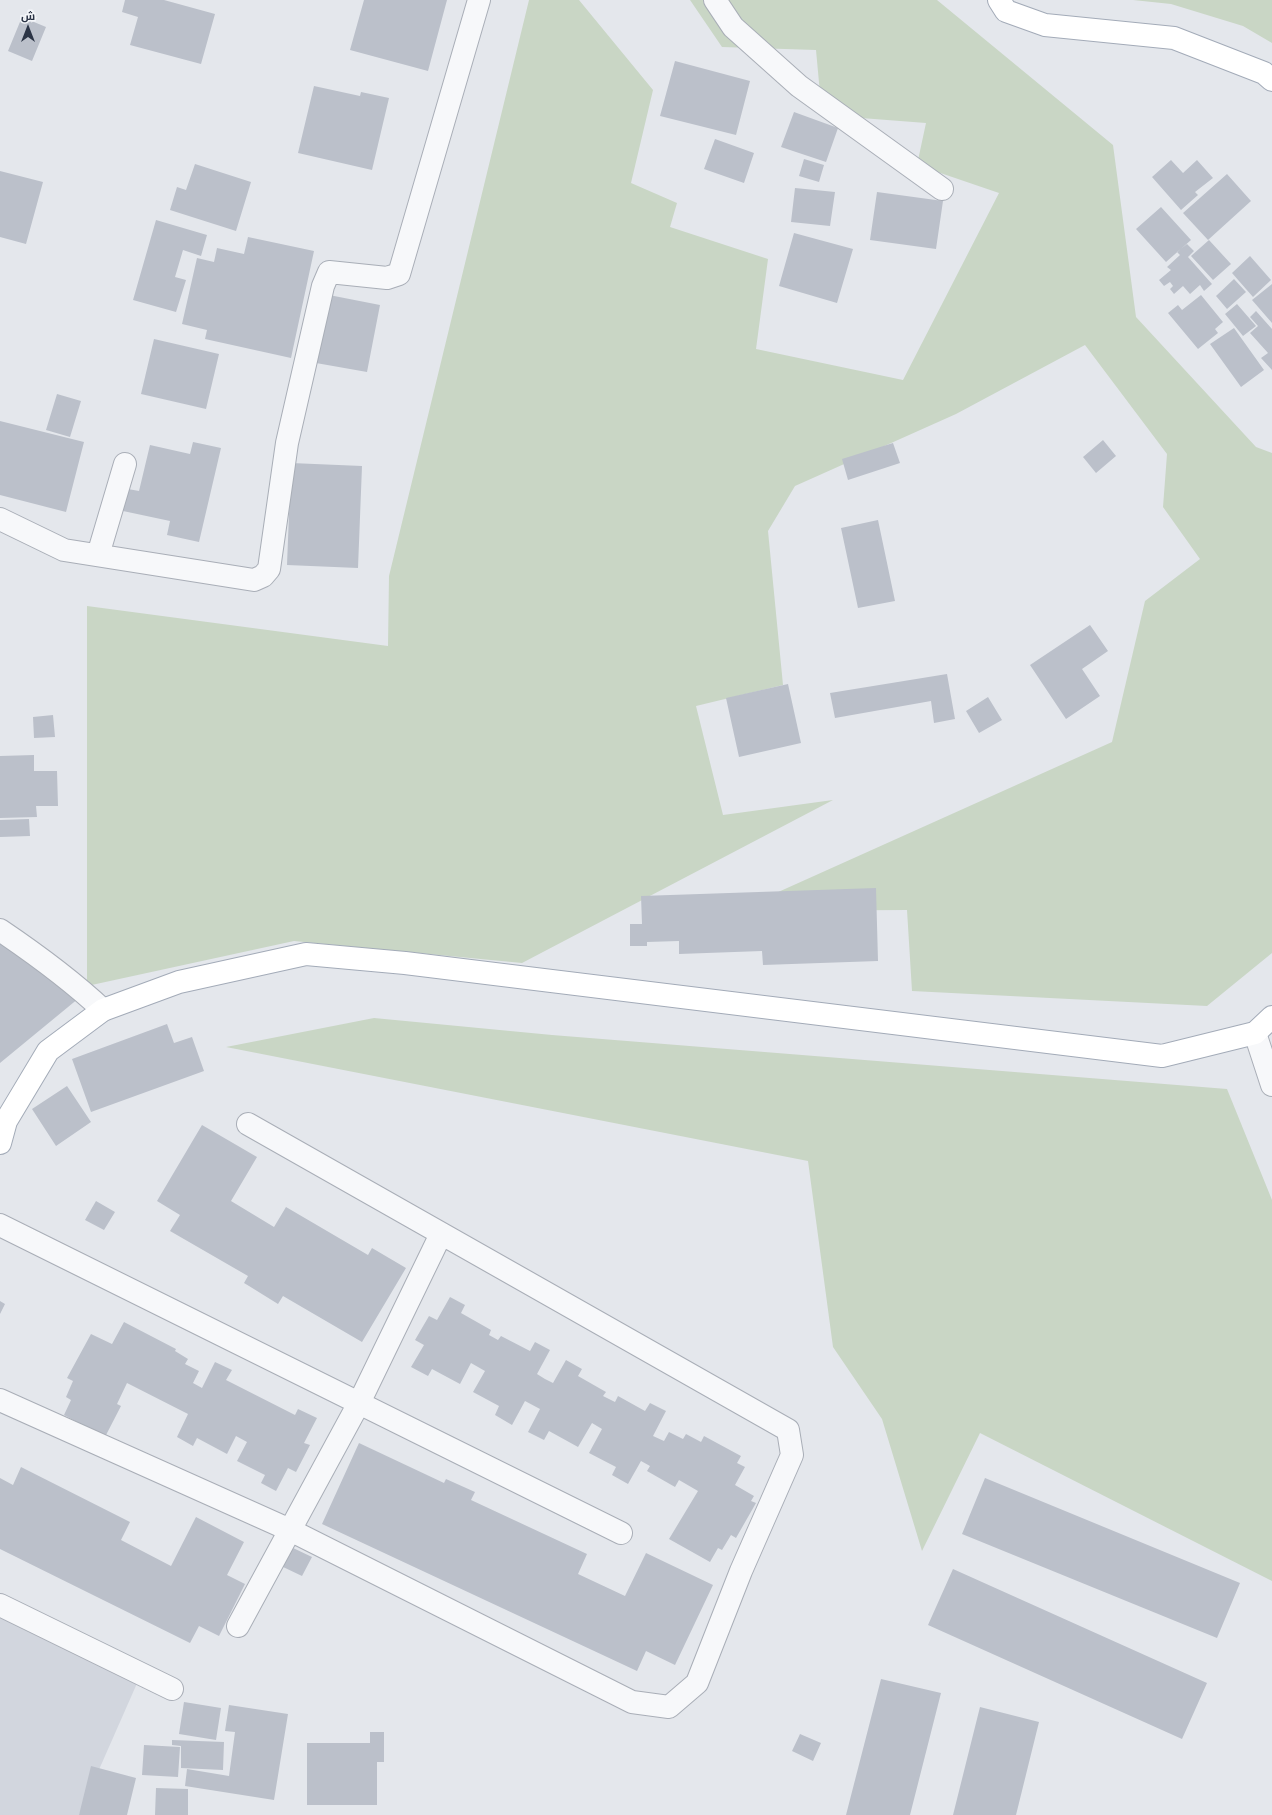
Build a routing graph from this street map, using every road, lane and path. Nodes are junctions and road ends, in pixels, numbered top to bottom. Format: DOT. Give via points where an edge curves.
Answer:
graph roads {
  1 [pos="478,0"];
  2 [pos="715,0"];
  3 [pos="999,0"];
  4 [pos="1272,80"];
  5 [pos="942,189"];
  6 [pos="125,464"];
  7 [pos="0,519"];
  8 [pos="98,555"];
  9 [pos="0,930"];
  10 [pos="103,1010"];
  11 [pos="1272,1017"];
  12 [pos="1255,1033"];
  13 [pos="1272,1085"];
  14 [pos="248,1124"];
  15 [pos="0,1143"];
  16 [pos="0,1225"];
  17 [pos="441,1234"];
  18 [pos="0,1400"];
  19 [pos="359,1403"];
  20 [pos="290,1530"];
  21 [pos="621,1533"];
  22 [pos="0,1605"];
  23 [pos="238,1626"];
  24 [pos="172,1689"];
  1 -- 8 [label="street" via="399,274 387,278 329,272 323,286 287,442 270,569 254,580"];
  2 -- 5 [label="street" via="734,27 799,86"];
  3 -- 4 [label="main road" via="1006,11 1045,25 1174,38 1264,73"];
  6 -- 8 [label="street"];
  7 -- 8 [label="street" via="64,550"];
  9 -- 10 [label="street" via="75,983"];
  10 -- 12 [label="main road" via="179,982 306,954 405,963 1162,1056"];
  10 -- 15 [label="main road" via="48,1052 6,1121"];
  11 -- 12 [label="main road"];
  12 -- 13 [label="street"];
  14 -- 17 [label="street"];
  16 -- 19 [label="street"];
  17 -- 19 [label="street"];
  17 -- 20 [label="street" via="788,1430 792,1455 741,1572 697,1683 669,1707 632,1702"];
  18 -- 20 [label="street"];
  19 -- 20 [label="street"];
  19 -- 21 [label="street"];
  20 -- 23 [label="street"];
  22 -- 24 [label="street"];
}
